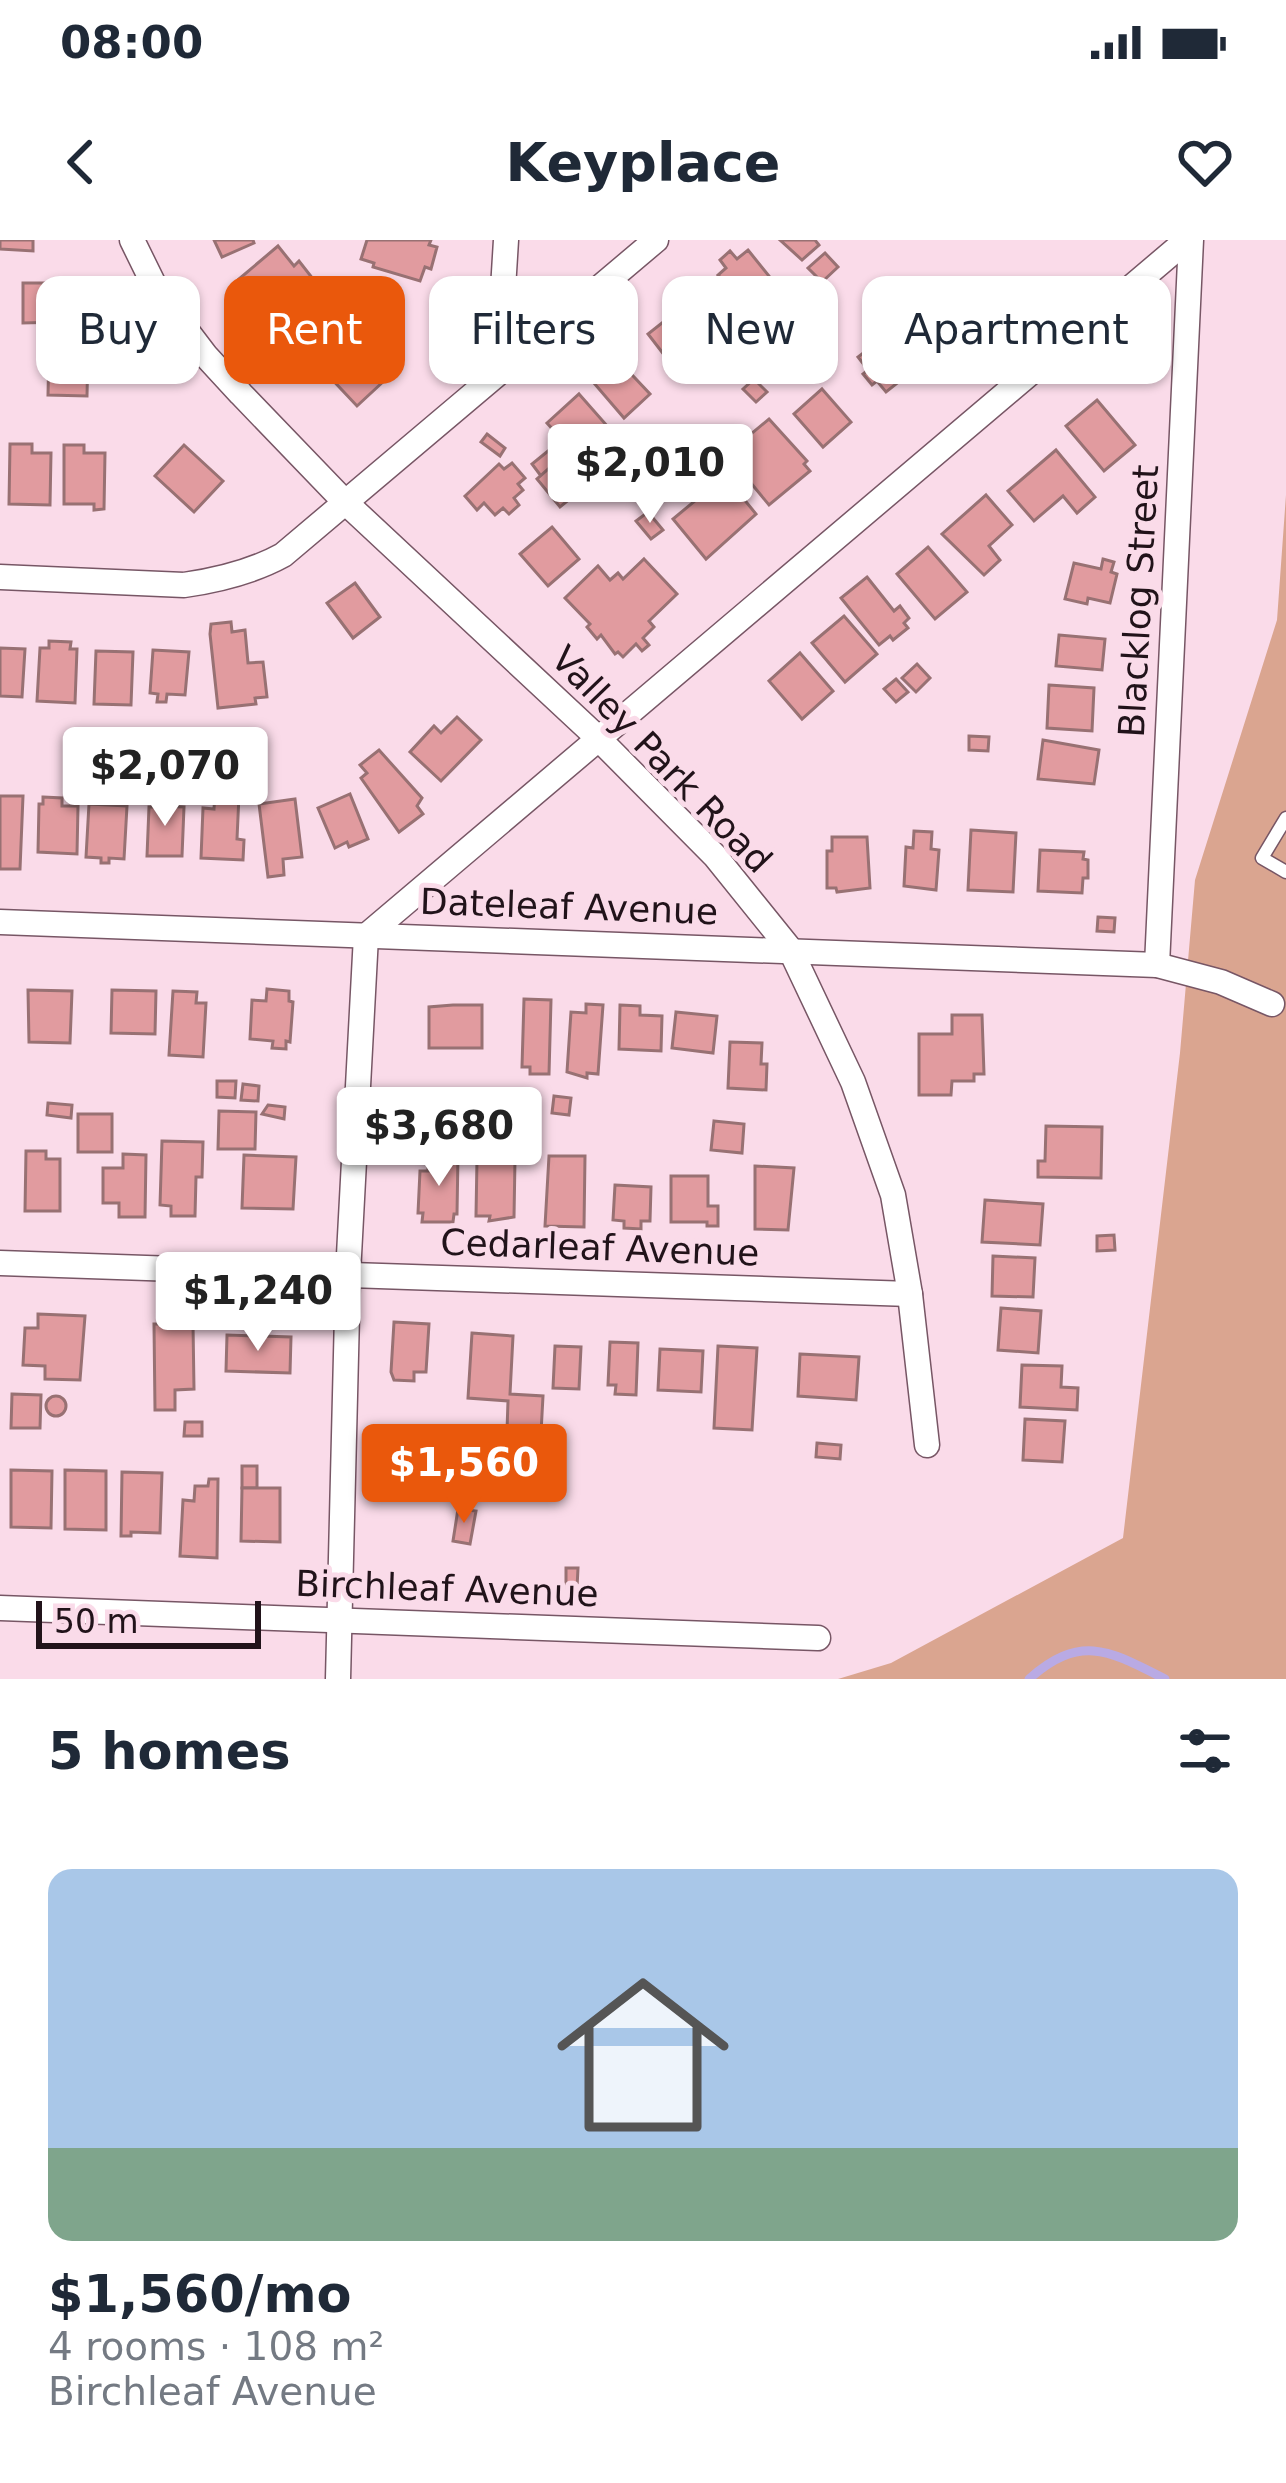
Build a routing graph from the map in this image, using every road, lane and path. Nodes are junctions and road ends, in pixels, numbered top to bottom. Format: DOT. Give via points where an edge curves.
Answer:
graph roads {
  1 [pos="132,240"];
  2 [pos="506,240"];
  3 [pos="656,240"];
  4 [pos="1189,240"];
  5 [pos="504,276"];
  6 [pos="613,276"];
  7 [pos="483,384"];
  8 [pos="345,502"];
  9 [pos="0,577"];
  10 [pos="598,738"];
  11 [pos="1286,818"];
  12 [pos="1286,872"];
  13 [pos="0,922"];
  14 [pos="367,936"];
  15 [pos="790,949"];
  16 [pos="1156,965"];
  17 [pos="1272,1004"];
  18 [pos="0,1263"];
  19 [pos="348,1274"];
  20 [pos="910,1294"];
  21 [pos="927,1445"];
  22 [pos="0,1608"];
  23 [pos="338,1620"];
  24 [pos="818,1638"];
  25 [pos="338,1679"];
  1 -- 8 [label="street, Valley Park Road" via="158,293 206,356"];
  2 -- 5 [label="street"];
  3 -- 6 [label="street"];
  4 -- 10 [label="street"];
  4 -- 16 [label="street, Blacklog Street"];
  7 -- 8 [label="street"];
  8 -- 9 [label="street" via="283,555 214,580"];
  8 -- 10 [label="street, Valley Park Road"];
  10 -- 14 [label="street"];
  10 -- 15 [label="street, Valley Park Road" via="715,856"];
  11 -- 12 [label="lane" via="1262,858"];
  13 -- 14 [label="street, Dateleaf Avenue"];
  14 -- 15 [label="street, Dateleaf Avenue"];
  14 -- 19 [label="street"];
  15 -- 16 [label="street, Dateleaf Avenue"];
  15 -- 20 [label="street, Valley Park Road" via="878,1147"];
  16 -- 17 [label="street, Dateleaf Avenue"];
  18 -- 19 [label="street, Cedarleaf Avenue"];
  19 -- 20 [label="street, Cedarleaf Avenue"];
  19 -- 23 [label="street"];
  20 -- 21 [label="street, Valley Park Road"];
  22 -- 23 [label="street, Birchleaf Avenue"];
  23 -- 24 [label="street, Birchleaf Avenue"];
  23 -- 25 [label="street"];
}
